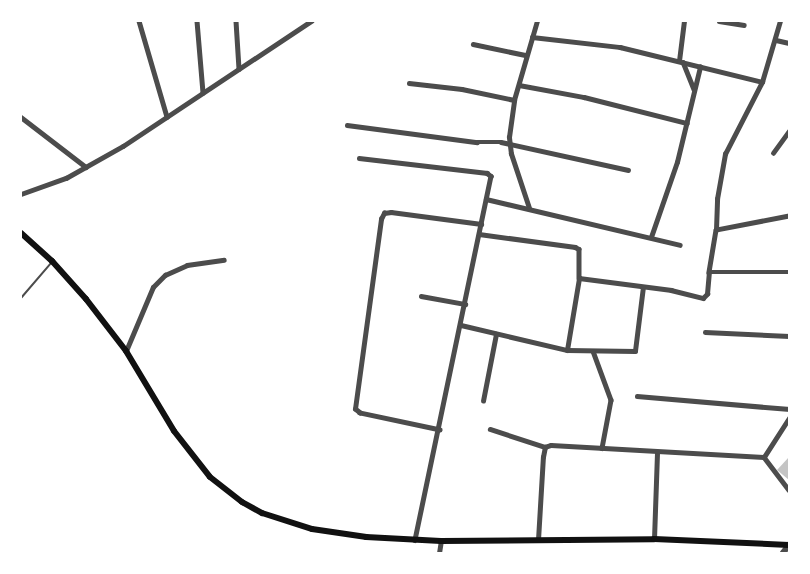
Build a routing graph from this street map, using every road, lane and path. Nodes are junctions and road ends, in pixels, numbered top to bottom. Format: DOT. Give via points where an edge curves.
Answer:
graph roads {
  1 [pos="139,21"];
  2 [pos="197,21"];
  3 [pos="236,21"];
  4 [pos="311,21"];
  5 [pos="536,21"];
  6 [pos="684,21"];
  7 [pos="719,21"];
  8 [pos="780,21"];
  9 [pos="744,25"];
  10 [pos="532,36"];
  11 [pos="776,40"];
  12 [pos="789,43"];
  13 [pos="474,44"];
  14 [pos="525,55"];
  15 [pos="681,62"];
  16 [pos="700,67"];
  17 [pos="238,69"];
  18 [pos="762,82"];
  19 [pos="409,83"];
  20 [pos="518,85"];
  21 [pos="695,90"];
  22 [pos="203,93"];
  23 [pos="514,100"];
  24 [pos="21,117"];
  25 [pos="166,117"];
  26 [pos="687,123"];
  27 [pos="347,125"];
  28 [pos="789,131"];
  29 [pos="509,143"];
  30 [pos="773,153"];
  31 [pos="359,158"];
  32 [pos="86,167"];
  33 [pos="628,170"];
  34 [pos="21,194"];
  35 [pos="486,199"];
  36 [pos="529,208"];
  37 [pos="789,216"];
  38 [pos="481,224"];
  39 [pos="716,230"];
  40 [pos="21,233"];
  41 [pos="479,234"];
  42 [pos="651,237"];
  43 [pos="680,246"];
  44 [pos="224,260"];
  45 [pos="52,261"];
  46 [pos="710,272"];
  47 [pos="789,272"];
  48 [pos="579,278"];
  49 [pos="643,287"];
  50 [pos="421,296"];
  51 [pos="21,298"];
  52 [pos="465,304"];
  53 [pos="461,325"];
  54 [pos="706,332"];
  55 [pos="496,334"];
  56 [pos="789,336"];
  57 [pos="567,350"];
  58 [pos="126,351"];
  59 [pos="593,351"];
  60 [pos="637,396"];
  61 [pos="483,401"];
  62 [pos="789,409"];
  63 [pos="789,418"];
  64 [pos="490,429"];
  65 [pos="440,430"];
  66 [pos="545,447"];
  67 [pos="602,448"];
  68 [pos="657,453"];
  69 [pos="764,458"];
  70 [pos="789,490"];
  71 [pos="654,539"];
  72 [pos="414,540"];
  73 [pos="538,540"];
  74 [pos="441,541"];
  75 [pos="789,545"];
  76 [pos="439,553"];
  77 [pos="783,553"];
  1 -- 25 [label="street"];
  2 -- 22 [label="street"];
  3 -- 17 [label="street"];
  4 -- 17 [label="street"];
  5 -- 10 [label="street"];
  6 -- 15 [label="street"];
  7 -- 9 [label="street"];
  8 -- 11 [label="street"];
  10 -- 14 [label="street"];
  10 -- 15 [label="street" via="620,47"];
  11 -- 12 [label="street"];
  11 -- 18 [label="street"];
  13 -- 14 [label="street"];
  14 -- 20 [label="street"];
  15 -- 16 [label="street"];
  15 -- 21 [label="street"];
  16 -- 18 [label="street"];
  16 -- 21 [label="street"];
  17 -- 22 [label="street"];
  18 -- 39 [label="street" via="726,154 717,199"];
  19 -- 23 [label="street" via="462,89"];
  20 -- 23 [label="street"];
  20 -- 26 [label="street" via="584,96"];
  21 -- 26 [label="street"];
  22 -- 25 [label="street"];
  23 -- 29 [label="street"];
  24 -- 32 [label="street"];
  25 -- 32 [label="street"];
  26 -- 42 [label="street"];
  27 -- 29 [label="street"];
  28 -- 30 [label="street"];
  29 -- 33 [label="street"];
  29 -- 36 [label="street"];
  31 -- 35 [label="street" via="487,173 491,176"];
  32 -- 34 [label="street"];
  35 -- 36 [label="street"];
  35 -- 38 [label="street"];
  36 -- 42 [label="street"];
  37 -- 39 [label="street"];
  38 -- 41 [label="street"];
  38 -- 65 [label="street" via="391,212 384,213 382,220 354,409"];
  39 -- 46 [label="street"];
  40 -- 45 [label="main road"];
  41 -- 48 [label="street" via="576,247 579,249"];
  41 -- 52 [label="street"];
  42 -- 43 [label="street"];
  44 -- 58 [label="street" via="187,265 165,275 153,287"];
  45 -- 51 [label="lane"];
  45 -- 58 [label="main road"];
  46 -- 47 [label="street"];
  46 -- 49 [label="street" via="707,294 703,298"];
  48 -- 49 [label="street"];
  48 -- 57 [label="street"];
  49 -- 59 [label="street" via="635,350"];
  50 -- 52 [label="street"];
  52 -- 53 [label="street"];
  53 -- 55 [label="street"];
  53 -- 65 [label="street"];
  54 -- 56 [label="street"];
  55 -- 57 [label="street"];
  55 -- 61 [label="street"];
  57 -- 59 [label="street"];
  58 -- 72 [label="main road" via="180,438 210,477 242,502 283,521 325,532"];
  59 -- 67 [label="street" via="611,400"];
  60 -- 62 [label="street"];
  63 -- 69 [label="street"];
  64 -- 66 [label="street"];
  65 -- 72 [label="street"];
  66 -- 67 [label="street"];
  66 -- 73 [label="street"];
  67 -- 68 [label="street"];
  68 -- 69 [label="street"];
  68 -- 71 [label="street"];
  69 -- 70 [label="street"];
  71 -- 73 [label="main road"];
  71 -- 75 [label="main road"];
  72 -- 74 [label="main road"];
  73 -- 74 [label="main road"];
  74 -- 76 [label="street"];
  75 -- 77 [label="street"];
}
